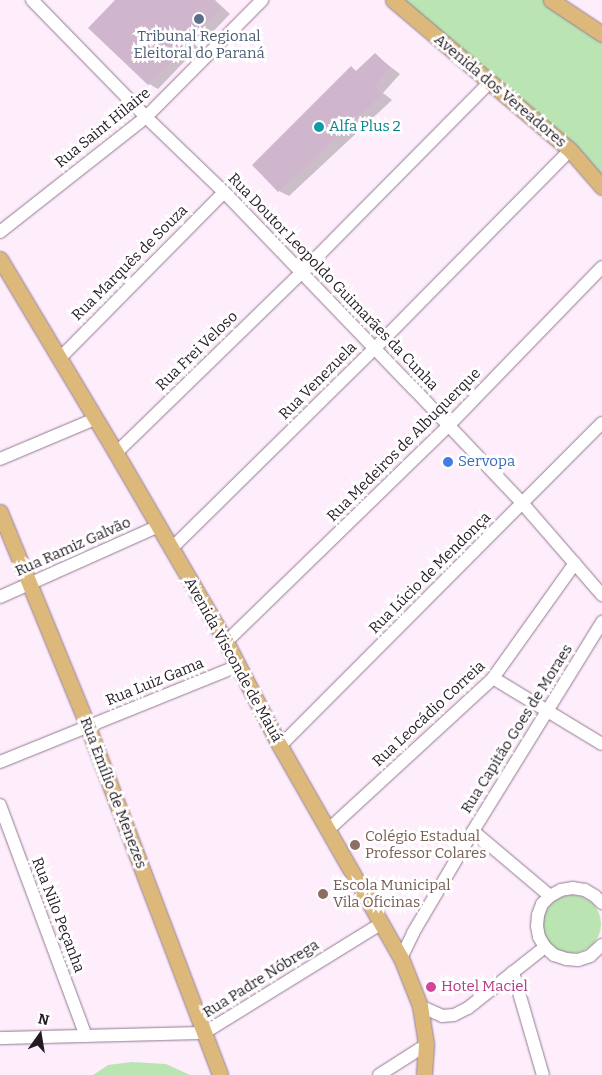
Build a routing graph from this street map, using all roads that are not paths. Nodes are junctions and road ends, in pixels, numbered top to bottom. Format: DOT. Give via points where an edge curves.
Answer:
graph roads {
  1 [pos="32,0"];
  2 [pos="262,0"];
  3 [pos="393,0"];
  4 [pos="551,0"];
  5 [pos="602,34"];
  6 [pos="490,82"];
  7 [pos="146,117"];
  8 [pos="570,150"];
  9 [pos="602,187"];
  10 [pos="224,192"];
  11 [pos="0,232"];
  12 [pos="0,259"];
  13 [pos="602,267"];
  14 [pos="301,273"];
  15 [pos="375,348"];
  16 [pos="60,358"];
  17 [pos="95,419"];
  18 [pos="602,423"];
  19 [pos="449,425"];
  20 [pos="116,452"];
  21 [pos="0,459"];
  22 [pos="523,504"];
  23 [pos="0,512"];
  24 [pos="158,526"];
  25 [pos="171,549"];
  26 [pos="575,563"];
  27 [pos="30,585"];
  28 [pos="602,596"];
  29 [pos="0,597"];
  30 [pos="602,622"];
  31 [pos="226,642"];
  32 [pos="238,666"];
  33 [pos="493,678"];
  34 [pos="548,712"];
  35 [pos="88,727"];
  36 [pos="602,744"];
  37 [pos="280,746"];
  38 [pos="0,762"];
  39 [pos="0,805"];
  40 [pos="329,829"];
  41 [pos="473,831"];
  42 [pos="550,896"];
  43 [pos="600,896"];
  44 [pos="382,923"];
  45 [pos="545,947"];
  46 [pos="601,948"];
  47 [pos="401,958"];
  48 [pos="513,972"];
  49 [pos="420,1006"];
  50 [pos="204,1034"];
  51 [pos="86,1036"];
  52 [pos="0,1038"];
  53 [pos="426,1045"];
  54 [pos="220,1075"];
  55 [pos="379,1075"];
  56 [pos="424,1075"];
  57 [pos="543,1075"];
  1 -- 7 [label="street, Rua Doutor Leopoldo Guimarães da Cunha"];
  2 -- 7 [label="street, Rua Saint Hilaire"];
  3 -- 6 [label="main road, Avenida dos Vereadores"];
  4 -- 5 [label="main road"];
  6 -- 8 [label="main road, Avenida dos Vereadores"];
  6 -- 14 [label="street, Rua Frei Veloso"];
  7 -- 10 [label="street, Rua Doutor Leopoldo Guimarães da Cunha"];
  7 -- 11 [label="street, Rua Saint Hilaire"];
  8 -- 9 [label="main road, Avenida dos Vereadores"];
  8 -- 15 [label="street, Rua Venezuela"];
  10 -- 14 [label="street, Rua Doutor Leopoldo Guimarães da Cunha"];
  10 -- 16 [label="street, Rua Marquês de Souza"];
  12 -- 16 [label="main road, Avenida Visconde de Mauá"];
  13 -- 19 [label="street, Rua Medeiros de Albuquerque"];
  14 -- 15 [label="street, Rua Doutor Leopoldo Guimarães da Cunha"];
  14 -- 20 [label="street, Rua Frei Veloso"];
  15 -- 19 [label="street, Rua Doutor Leopoldo Guimarães da Cunha"];
  15 -- 25 [label="street, Rua Venezuela"];
  16 -- 17 [label="main road, Avenida Visconde de Mauá"];
  17 -- 20 [label="main road, Avenida Visconde de Mauá"];
  17 -- 21 [label="street"];
  18 -- 22 [label="street, Rua Lúcio de Mendonça"];
  19 -- 22 [label="street, Rua Doutor Leopoldo Guimarães da Cunha"];
  19 -- 31 [label="street, Rua Medeiros de Albuquerque"];
  20 -- 24 [label="main road, Avenida Visconde de Mauá"];
  22 -- 26 [label="street, Rua Doutor Leopoldo Guimarães da Cunha"];
  22 -- 37 [label="street, Rua Lúcio de Mendonça"];
  23 -- 27 [label="main road, Rua Emílio de Menezes"];
  24 -- 25 [label="main road, Avenida Visconde de Mauá"];
  24 -- 27 [label="street, Rua Ramiz Galvão"];
  25 -- 31 [label="main road, Avenida Visconde de Mauá"];
  26 -- 28 [label="street, Rua Doutor Leopoldo Guimarães da Cunha"];
  26 -- 33 [label="street, Rua Leocádio Correia"];
  27 -- 29 [label="street, Rua Ramiz Galvão"];
  27 -- 35 [label="main road, Rua Emílio de Menezes"];
  30 -- 34 [label="street, Rua Capitão Goes de Moraes"];
  31 -- 32 [label="main road, Avenida Visconde de Mauá"];
  32 -- 35 [label="street, Rua Luiz Gama"];
  32 -- 37 [label="main road, Avenida Visconde de Mauá"];
  33 -- 34 [label="street"];
  33 -- 40 [label="street, Rua Leocádio Correia"];
  34 -- 36 [label="street"];
  34 -- 41 [label="street, Rua Capitão Goes de Moraes"];
  35 -- 38 [label="street, Rua Luiz Gama"];
  35 -- 50 [label="main road, Rua Emílio de Menezes"];
  37 -- 40 [label="main road, Avenida Visconde de Mauá"];
  39 -- 51 [label="street, Rua Nilo Peçanha"];
  40 -- 44 [label="main road, Avenida Visconde de Mauá"];
  41 -- 42 [label="street"];
  41 -- 47 [label="street, Rua Capitão Goes de Moraes"];
  42 -- 43 [label="street" via="573,888"];
  42 -- 45 [label="street" via="542,904 537,920 539,937"];
  44 -- 47 [label="main road, Avenida Visconde de Mauá"];
  44 -- 50 [label="street, Rua Padre Nóbrega"];
  45 -- 46 [label="street" via="566,960 590,956"];
  45 -- 48 [label="street"];
  47 -- 49 [label="main road, Avenida Visconde de Mauá"];
  48 -- 49 [label="street" via="468,1008 454,1015 442,1016"];
  48 -- 57 [label="street"];
  49 -- 53 [label="main road, Avenida Visconde de Mauá"];
  50 -- 51 [label="street, Rua Padre Nóbrega"];
  50 -- 54 [label="main road, Rua Emílio de Menezes"];
  51 -- 52 [label="street, Rua Padre Nóbrega"];
  53 -- 55 [label="street"];
  53 -- 56 [label="main road, Avenida Visconde de Mauá"];
}
